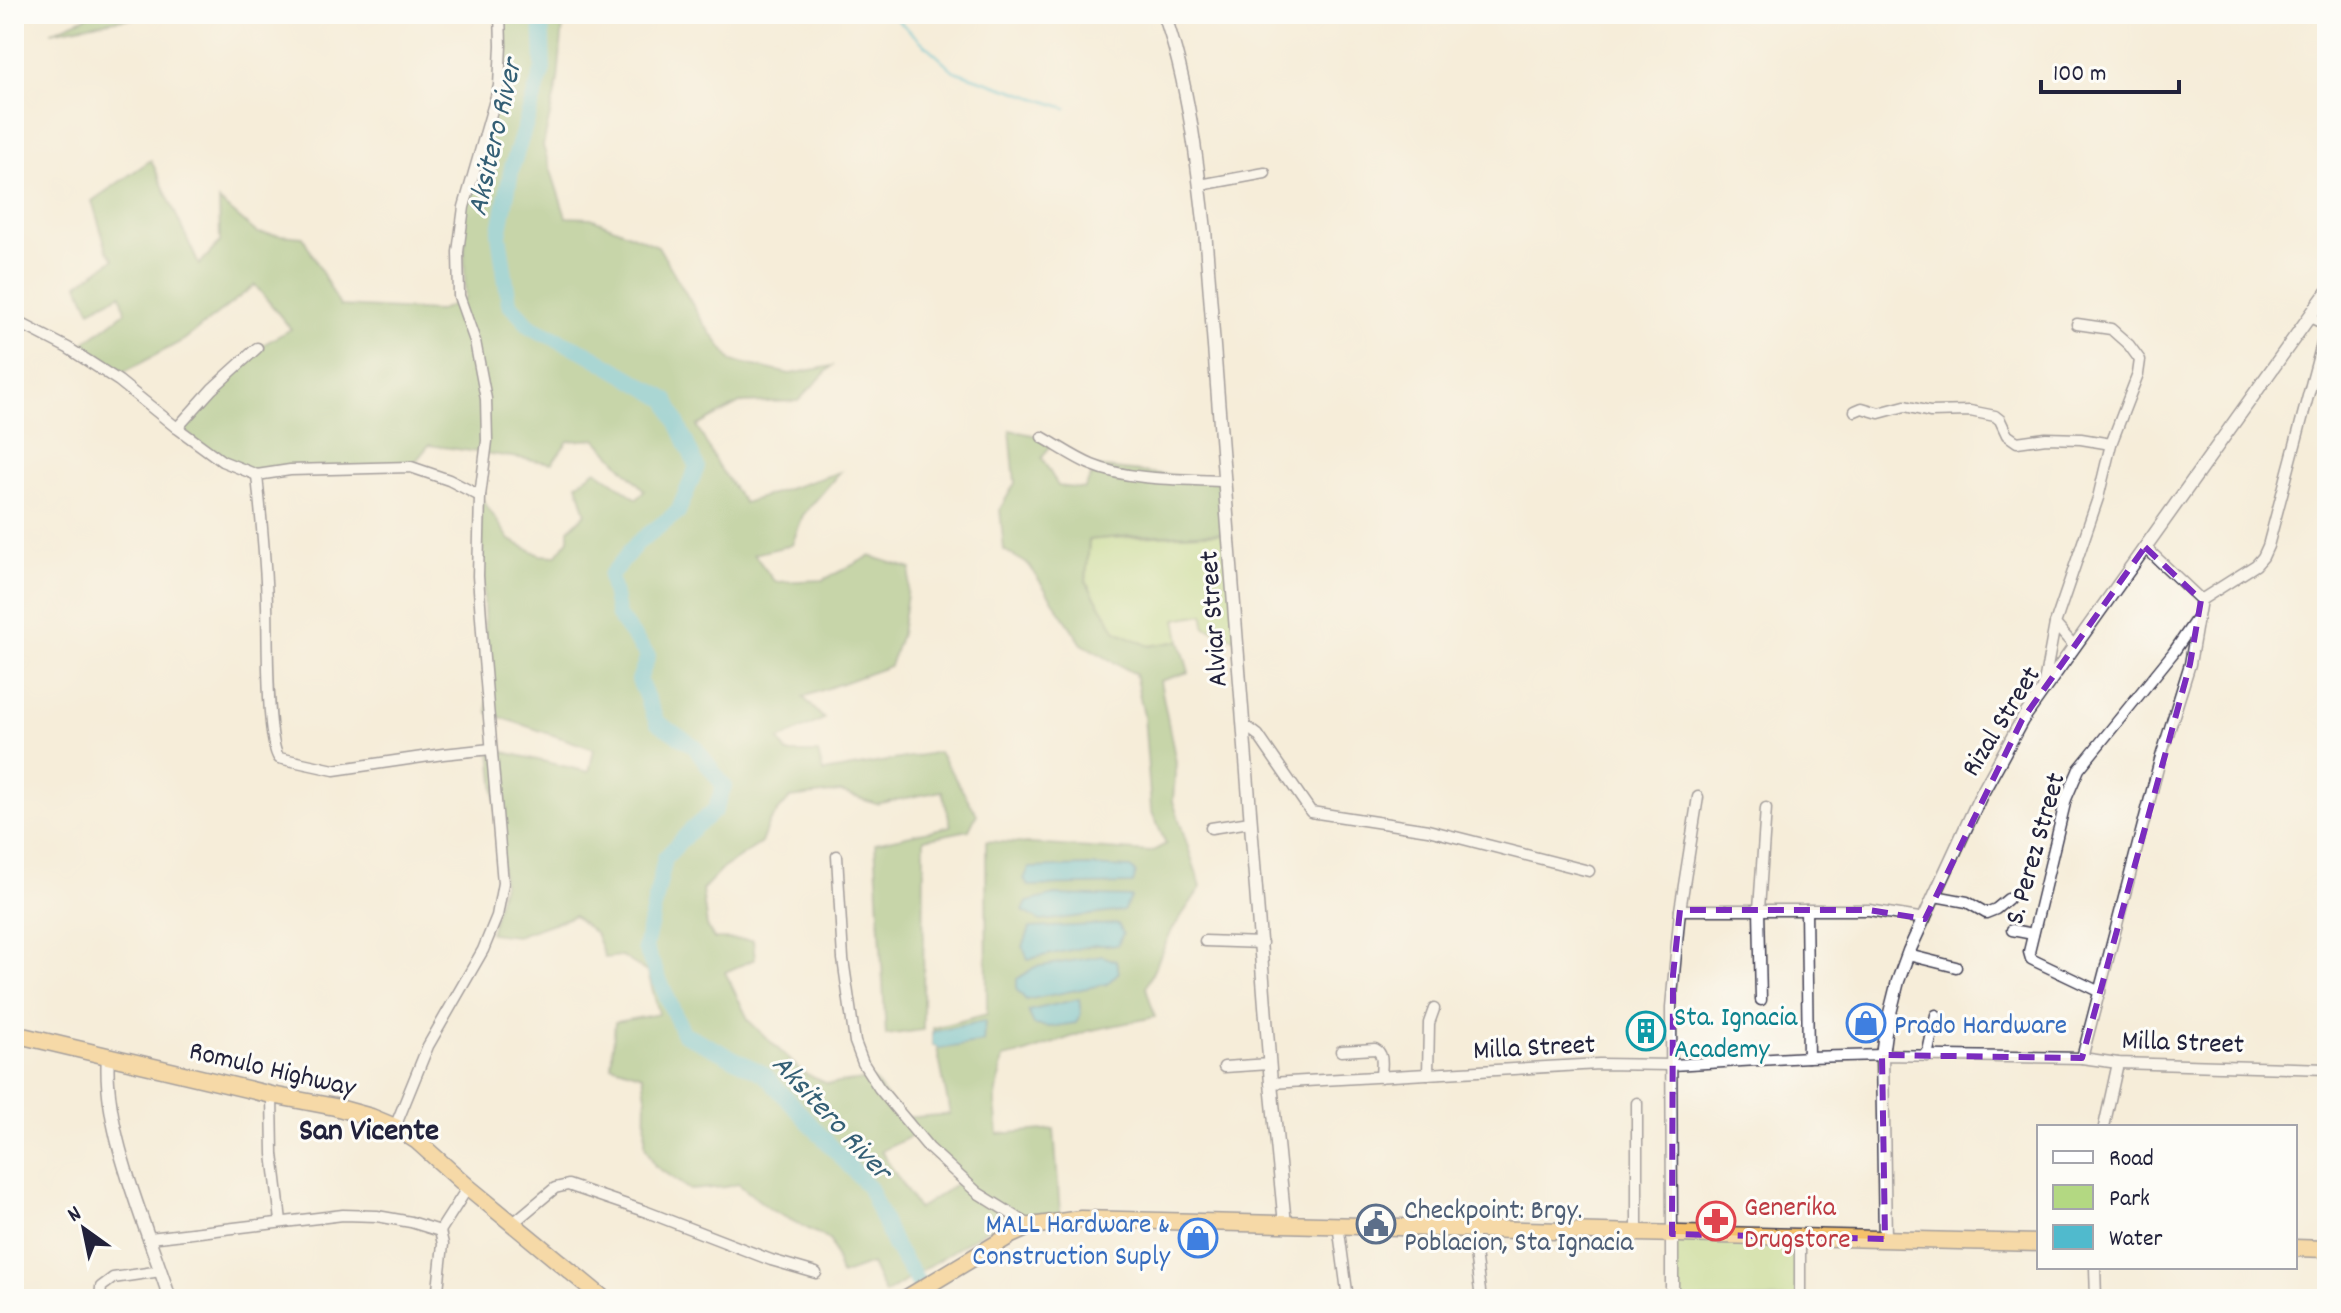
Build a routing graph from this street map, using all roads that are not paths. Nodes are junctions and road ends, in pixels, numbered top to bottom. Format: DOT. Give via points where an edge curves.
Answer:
graph roads {
  1 [pos="500,14"];
  2 [pos="1164,14"];
  3 [pos="1265,173"];
  4 [pos="1200,185"];
  5 [pos="2327,292"];
  6 [pos="2310,317"];
  7 [pos="14,320"];
  8 [pos="2077,324"];
  9 [pos="257,348"];
  10 [pos="1855,411"];
  11 [pos="177,428"];
  12 [pos="1042,437"];
  13 [pos="2111,444"];
  14 [pos="257,475"];
  15 [pos="1225,481"];
  16 [pos="480,496"];
  17 [pos="2145,547"];
  18 [pos="2201,600"];
  19 [pos="2198,616"];
  20 [pos="2055,624"];
  21 [pos="2074,646"];
  22 [pos="2043,691"];
  23 [pos="1243,727"];
  24 [pos="491,749"];
  25 [pos="1698,797"];
  26 [pos="1766,808"];
  27 [pos="1250,822"];
  28 [pos="1211,828"];
  29 [pos="837,856"];
  30 [pos="1589,871"];
  31 [pos="1935,896"];
  32 [pos="2008,899"];
  33 [pos="1759,909"];
  34 [pos="1680,910"];
  35 [pos="1806,910"];
  36 [pos="1925,919"];
  37 [pos="2012,930"];
  38 [pos="2033,934"];
  39 [pos="1205,941"];
  40 [pos="1262,943"];
  41 [pos="1908,955"];
  42 [pos="1956,967"];
  43 [pos="2100,992"];
  44 [pos="1761,1000"];
  45 [pos="1434,1009"];
  46 [pos="1936,1015"];
  47 [pos="14,1034"];
  48 [pos="1341,1051"];
  49 [pos="108,1055"];
  50 [pos="1882,1055"];
  51 [pos="1927,1056"];
  52 [pos="1808,1057"];
  53 [pos="2082,1058"];
  54 [pos="2118,1063"];
  55 [pos="1270,1064"];
  56 [pos="1672,1065"];
  57 [pos="1224,1067"];
  58 [pos="2327,1069"];
  59 [pos="1428,1074"];
  60 [pos="1381,1077"];
  61 [pos="1271,1083"];
  62 [pos="272,1095"];
  63 [pos="1637,1103"];
  64 [pos="2104,1125"];
  65 [pos="395,1127"];
  66 [pos="468,1187"];
  67 [pos="281,1221"];
  68 [pos="512,1224"];
  69 [pos="1285,1224"];
  70 [pos="1338,1224"];
  71 [pos="1031,1226"];
  72 [pos="1472,1230"];
  73 [pos="440,1231"];
  74 [pos="1637,1234"];
  75 [pos="1672,1234"];
  76 [pos="1800,1237"];
  77 [pos="150,1238"];
  78 [pos="1885,1239"];
  79 [pos="2037,1243"];
  80 [pos="2297,1248"];
  81 [pos="2327,1249"];
  82 [pos="2095,1269"];
  83 [pos="161,1271"];
  84 [pos="816,1273"];
  85 [pos="100,1299"];
  86 [pos="170,1299"];
  87 [pos="437,1299"];
  88 [pos="604,1299"];
  89 [pos="905,1299"];
  90 [pos="1348,1299"];
  91 [pos="1481,1299"];
  92 [pos="1672,1299"];
  93 [pos="1800,1299"];
  94 [pos="2096,1299"];
  1 -- 16 [label="street" via="499,86 464,207 458,252 459,296 475,341 486,399"];
  2 -- 4 [label="street, Alviar Street"];
  3 -- 4 [label="street"];
  4 -- 15 [label="street, Alviar Street"];
  5 -- 6 [label="street, Rizal Street"];
  6 -- 17 [label="street, Rizal Street"];
  6 -- 18 [label="street" via="2327,325 2268,546 2256,565"];
  7 -- 11 [label="street" via="119,381"];
  8 -- 13 [label="street" via="2111,329 2140,360"];
  9 -- 11 [label="street"];
  10 -- 13 [label="street" via="1879,413 1905,406 1930,412 1970,411 1995,416 2017,442 2046,438"];
  11 -- 14 [label="street" via="222,461"];
  12 -- 15 [label="street" via="1108,471"];
  13 -- 20 [label="street"];
  14 -- 16 [label="street" via="411,467"];
  14 -- 24 [label="street" via="275,754 334,770"];
  15 -- 23 [label="street, Alviar Street"];
  16 -- 24 [label="street" via="478,576"];
  17 -- 18 [label="street"];
  17 -- 21 [label="street, Rizal Street"];
  18 -- 19 [label="street"];
  19 -- 38 [label="street, S. Perez Street" via="2079,769 2066,799"];
  19 -- 43 [label="street" via="2190,664"];
  20 -- 21 [label="street"];
  20 -- 22 [label="street"];
  21 -- 22 [label="street, Rizal Street"];
  22 -- 31 [label="street, Rizal Street" via="1980,797"];
  23 -- 27 [label="street, Alviar Street"];
  23 -- 30 [label="street" via="1258,735 1311,812 1428,830"];
  24 -- 65 [label="street" via="503,883 497,916 428,1046"];
  25 -- 34 [label="street"];
  26 -- 33 [label="street"];
  27 -- 28 [label="street"];
  27 -- 40 [label="street, Alviar Street"];
  29 -- 71 [label="street" via="843,959 863,1063 929,1148 978,1193"];
  31 -- 32 [label="street" via="1967,902 1986,913"];
  31 -- 36 [label="street, Rizal Street"];
  33 -- 34 [label="street"];
  33 -- 35 [label="street"];
  33 -- 44 [label="street"];
  34 -- 56 [label="street"];
  35 -- 36 [label="street" via="1885,911"];
  35 -- 52 [label="street"];
  36 -- 41 [label="street, Rizal Street"];
  37 -- 38 [label="street"];
  38 -- 43 [label="street, S. Perez Street" via="2031,959"];
  39 -- 40 [label="street"];
  40 -- 55 [label="street, Alviar Street"];
  41 -- 42 [label="street"];
  41 -- 50 [label="street, Rizal Street"];
  43 -- 53 [label="street"];
  45 -- 59 [label="street"];
  46 -- 51 [label="street"];
  47 -- 49 [label="highway, Romulo Highway"];
  48 -- 60 [label="street" via="1379,1051"];
  49 -- 62 [label="highway, Romulo Highway"];
  49 -- 77 [label="street" via="112,1118"];
  50 -- 51 [label="street, Milla Street"];
  50 -- 52 [label="street, Milla Street"];
  50 -- 78 [label="street, Rizal Street"];
  51 -- 53 [label="street, Milla Street"];
  52 -- 56 [label="street, Milla Street"];
  53 -- 54 [label="street, Milla Street"];
  54 -- 58 [label="street, Milla Street"];
  54 -- 64 [label="street"];
  55 -- 57 [label="street"];
  55 -- 61 [label="street, Alviar Street"];
  56 -- 59 [label="street, Milla Street"];
  56 -- 75 [label="street"];
  59 -- 60 [label="street, Milla Street"];
  60 -- 61 [label="street, Milla Street"];
  61 -- 69 [label="street, Alviar Street"];
  62 -- 65 [label="highway, Romulo Highway" via="359,1113"];
  62 -- 67 [label="street"];
  63 -- 74 [label="street"];
  65 -- 66 [label="highway, Romulo Highway"];
  66 -- 68 [label="highway, Romulo Highway"];
  66 -- 73 [label="street"];
  67 -- 73 [label="street" via="377,1216"];
  67 -- 77 [label="street"];
  68 -- 84 [label="street" via="555,1188 568,1185"];
  68 -- 88 [label="highway, Romulo Highway"];
  69 -- 70 [label="highway"];
  69 -- 71 [label="highway" via="1081,1219"];
  70 -- 72 [label="highway"];
  70 -- 90 [label="street"];
  71 -- 89 [label="highway"];
  72 -- 74 [label="highway"];
  72 -- 91 [label="street"];
  73 -- 87 [label="street"];
  74 -- 75 [label="highway"];
  75 -- 76 [label="highway"];
  75 -- 92 [label="street"];
  76 -- 78 [label="highway"];
  76 -- 93 [label="street"];
  77 -- 83 [label="street"];
  78 -- 79 [label="highway"];
  80 -- 81 [label="highway"];
  82 -- 94 [label="street"];
  83 -- 85 [label="street" via="110,1279 101,1287"];
  83 -- 86 [label="street"];
}
